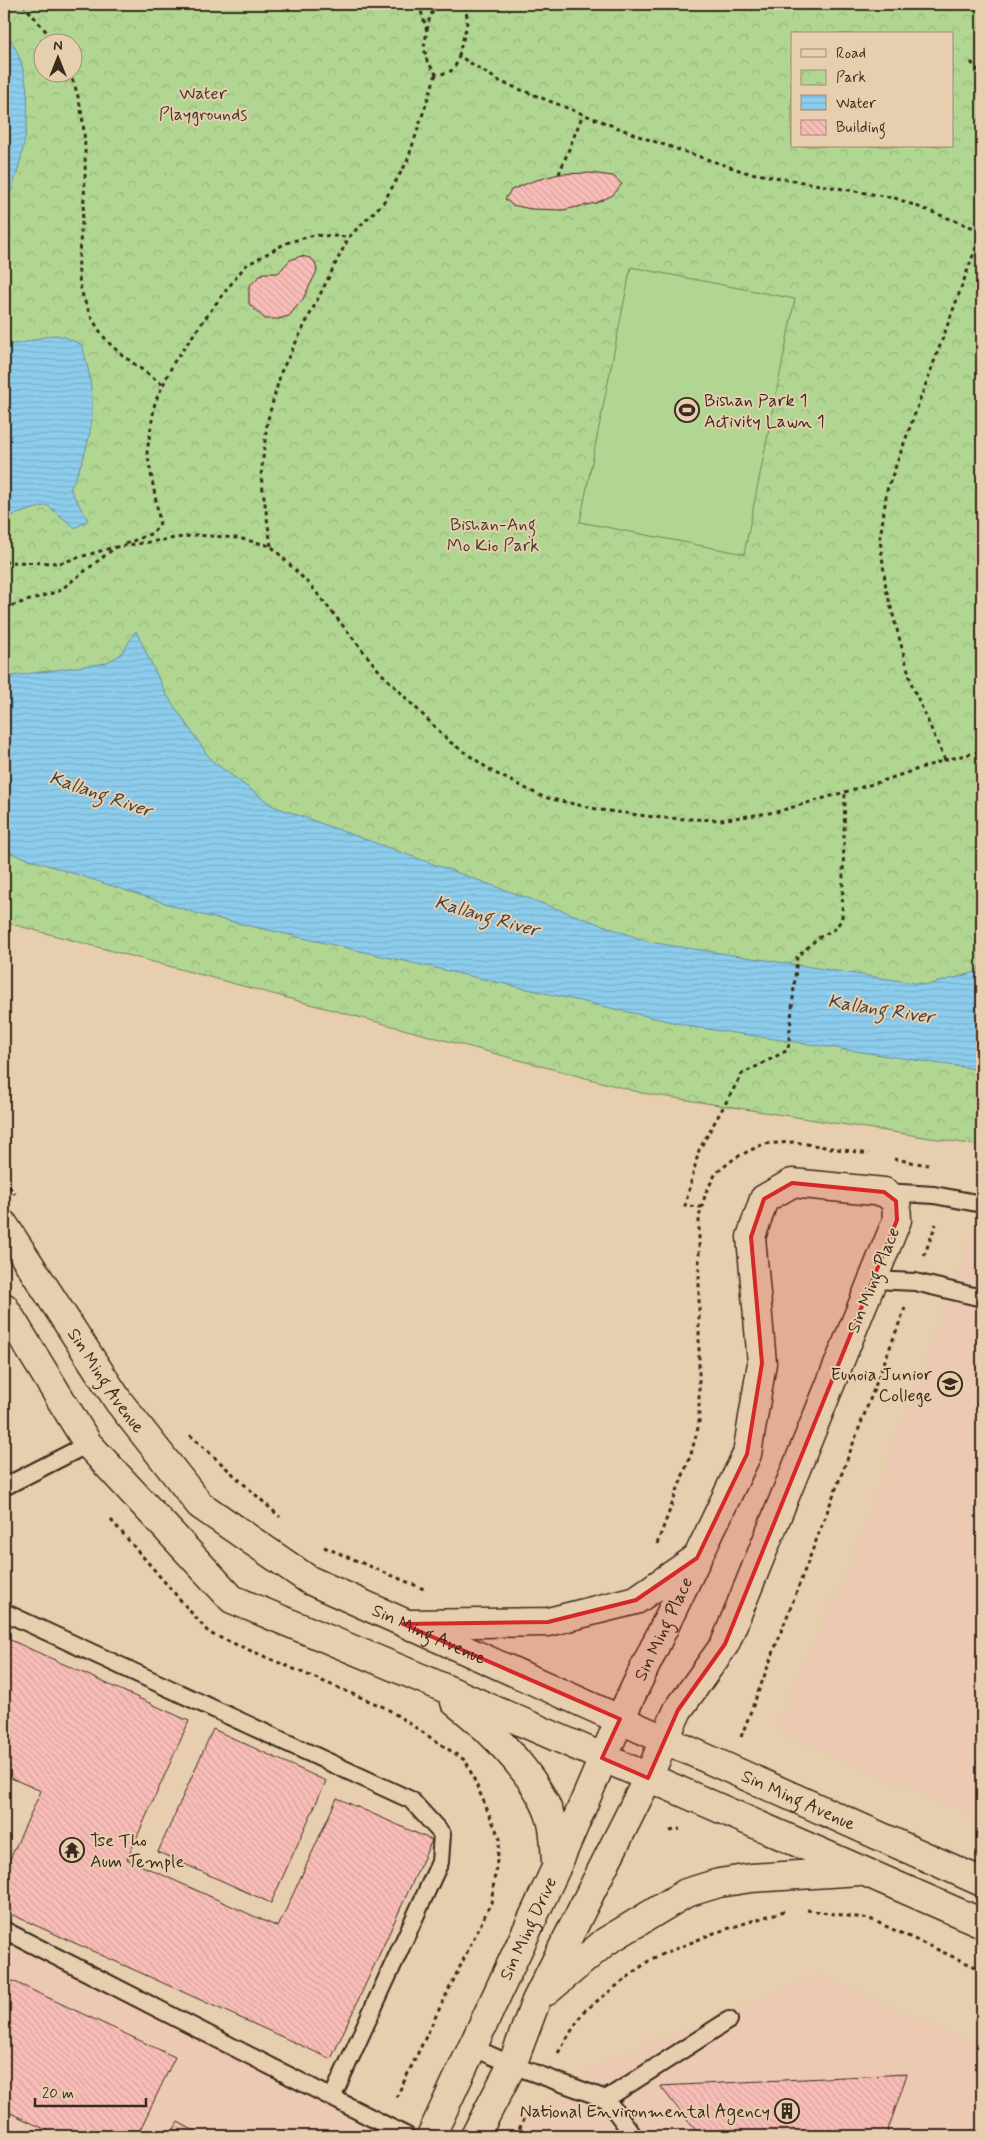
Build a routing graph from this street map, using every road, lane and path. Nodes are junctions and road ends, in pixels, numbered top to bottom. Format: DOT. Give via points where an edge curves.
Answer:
graph roads {
  1 [pos="23,4"];
  2 [pos="419,4"];
  3 [pos="438,4"];
  4 [pos="462,4"];
  5 [pos="427,31"];
  6 [pos="47,32"];
  7 [pos="459,56"];
  8 [pos="971,62"];
  9 [pos="436,74"];
  10 [pos="982,75"];
  11 [pos="74,82"];
  12 [pos="583,114"];
  13 [pos="559,174"];
  14 [pos="982,231"];
  15 [pos="349,236"];
  16 [pos="163,385"];
  17 [pos="271,546"];
  18 [pos="116,547"];
  19 [pos="4,562"];
  20 [pos="4,608"];
  21 [pos="982,751"];
  22 [pos="945,760"];
  23 [pos="845,792"];
  24 [pos="4,1180"];
  25 [pos="884,1192"];
  26 [pos="21,1201"];
  27 [pos="982,1204"];
  28 [pos="702,1208"];
  29 [pos="4,1225"];
  30 [pos="873,1280"];
  31 [pos="982,1298"];
  32 [pos="4,1307"];
  33 [pos="184,1430"];
  34 [pos="88,1444"];
  35 [pos="4,1487"];
  36 [pos="283,1520"];
  37 [pos="322,1546"];
  38 [pos="697,1558"];
  39 [pos="430,1592"];
  40 [pos="4,1612"];
  41 [pos="403,1624"];
  42 [pos="209,1633"];
  43 [pos="428,1681"];
  44 [pos="620,1719"];
  45 [pos="665,1738"];
  46 [pos="602,1758"];
  47 [pos="648,1778"];
  48 [pos="556,1868"];
  49 [pos="866,1871"];
  50 [pos="982,1882"];
  51 [pos="804,1909"];
  52 [pos="786,1911"];
  53 [pos="982,1923"];
  54 [pos="4,1930"];
  55 [pos="982,1970"];
  56 [pos="536,2001"];
  57 [pos="729,2020"];
  58 [pos="472,2047"];
  59 [pos="512,2065"];
  60 [pos="544,2076"];
  61 [pos="332,2098"];
  62 [pos="606,2099"];
  63 [pos="383,2124"];
  64 [pos="407,2136"];
  65 [pos="431,2136"];
  66 [pos="475,2136"];
  67 [pos="516,2136"];
  68 [pos="634,2136"];
  1 -- 6 [label="path"];
  2 -- 5 [label="path"];
  3 -- 5 [label="path" via="430,16"];
  4 -- 7 [label="path" via="468,20"];
  5 -- 9 [label="path" via="424,47 427,61"];
  7 -- 9 [label="path" via="456,67 451,71"];
  7 -- 12 [label="path" via="501,82"];
  8 -- 10 [label="path"];
  9 -- 15 [label="path" via="407,162 383,203"];
  11 -- 16 [label="path" via="84,132 80,284 92,316 111,345"];
  12 -- 13 [label="path"];
  12 -- 14 [label="path" via="745,172 895,198"];
  14 -- 22 [label="path" via="888,490 880,539 886,589 912,684"];
  15 -- 16 [label="path" via="314,235 286,243 246,266 174,362"];
  15 -- 17 [label="path" via="281,372 266,423 261,476"];
  16 -- 18 [label="path" via="154,402 147,452 160,523 153,533"];
  17 -- 18 [label="path" via="238,538 196,535"];
  17 -- 23 [label="path" via="312,587 380,672 450,742 494,772 543,797 601,810 662,818 720,820 776,812"];
  18 -- 19 [label="path" via="60,564"];
  18 -- 20 [label="path" via="59,590"];
  21 -- 22 [label="path"];
  22 -- 23 [label="path"];
  23 -- 28 [label="path" via="842,919 835,929 818,938 797,957 788,1050 742,1074 700,1150 685,1206"];
  24 -- 26 [label="path"];
  25 -- 27 [label="lane" via="934,1195"];
  25 -- 30 [label="main road, Sin Ming Place" via="896,1201 897,1220"];
  25 -- 38 [label="main road, Sin Ming Place" via="792,1183 764,1200 751,1237 762,1363 747,1454"];
  29 -- 41 [label="main road, Sin Ming Avenue" via="119,1402 200,1505 308,1580"];
  30 -- 31 [label="lane" via="915,1282"];
  30 -- 45 [label="main road, Sin Ming Place" via="725,1644 678,1710"];
  32 -- 34 [label="main road"];
  33 -- 36 [label="path"];
  34 -- 35 [label="lane"];
  34 -- 43 [label="main road" via="232,1599"];
  37 -- 39 [label="path"];
  38 -- 41 [label="main road" via="636,1600 548,1622"];
  38 -- 44 [label="main road, Sin Ming Place"];
  40 -- 61 [label="lane" via="411,1800 442,1834 440,1862"];
  41 -- 44 [label="main road, Sin Ming Avenue"];
  42 -- 63 [label="path" via="386,1708 466,1761 500,1839 491,1903"];
  43 -- 46 [label="main road"];
  43 -- 48 [label="main road" via="468,1711 526,1772 553,1824"];
  44 -- 45 [label="main road, Sin Ming Avenue"];
  44 -- 46 [label="main road, Sin Ming Drive"];
  45 -- 47 [label="main road"];
  45 -- 50 [label="main road, Sin Ming Avenue"];
  46 -- 47 [label="main road"];
  46 -- 48 [label="main road, Sin Ming Drive"];
  47 -- 49 [label="main road"];
  47 -- 56 [label="main road"];
  48 -- 58 [label="main road, Sin Ming Drive"];
  49 -- 53 [label="main road"];
  49 -- 56 [label="main road" via="751,1878 686,1893 605,1942"];
  51 -- 55 [label="path" via="870,1919"];
  52 -- 60 [label="path" via="714,1933 651,1959 582,2012"];
  54 -- 61 [label="lane"];
  56 -- 59 [label="main road"];
  57 -- 62 [label="lane"];
  58 -- 59 [label="lane"];
  58 -- 65 [label="main road, Sin Ming Drive"];
  59 -- 60 [label="lane"];
  59 -- 66 [label="main road"];
  60 -- 62 [label="lane"];
  60 -- 67 [label="path"];
  61 -- 63 [label="lane"];
  62 -- 68 [label="lane"];
  63 -- 64 [label="lane"];
}
